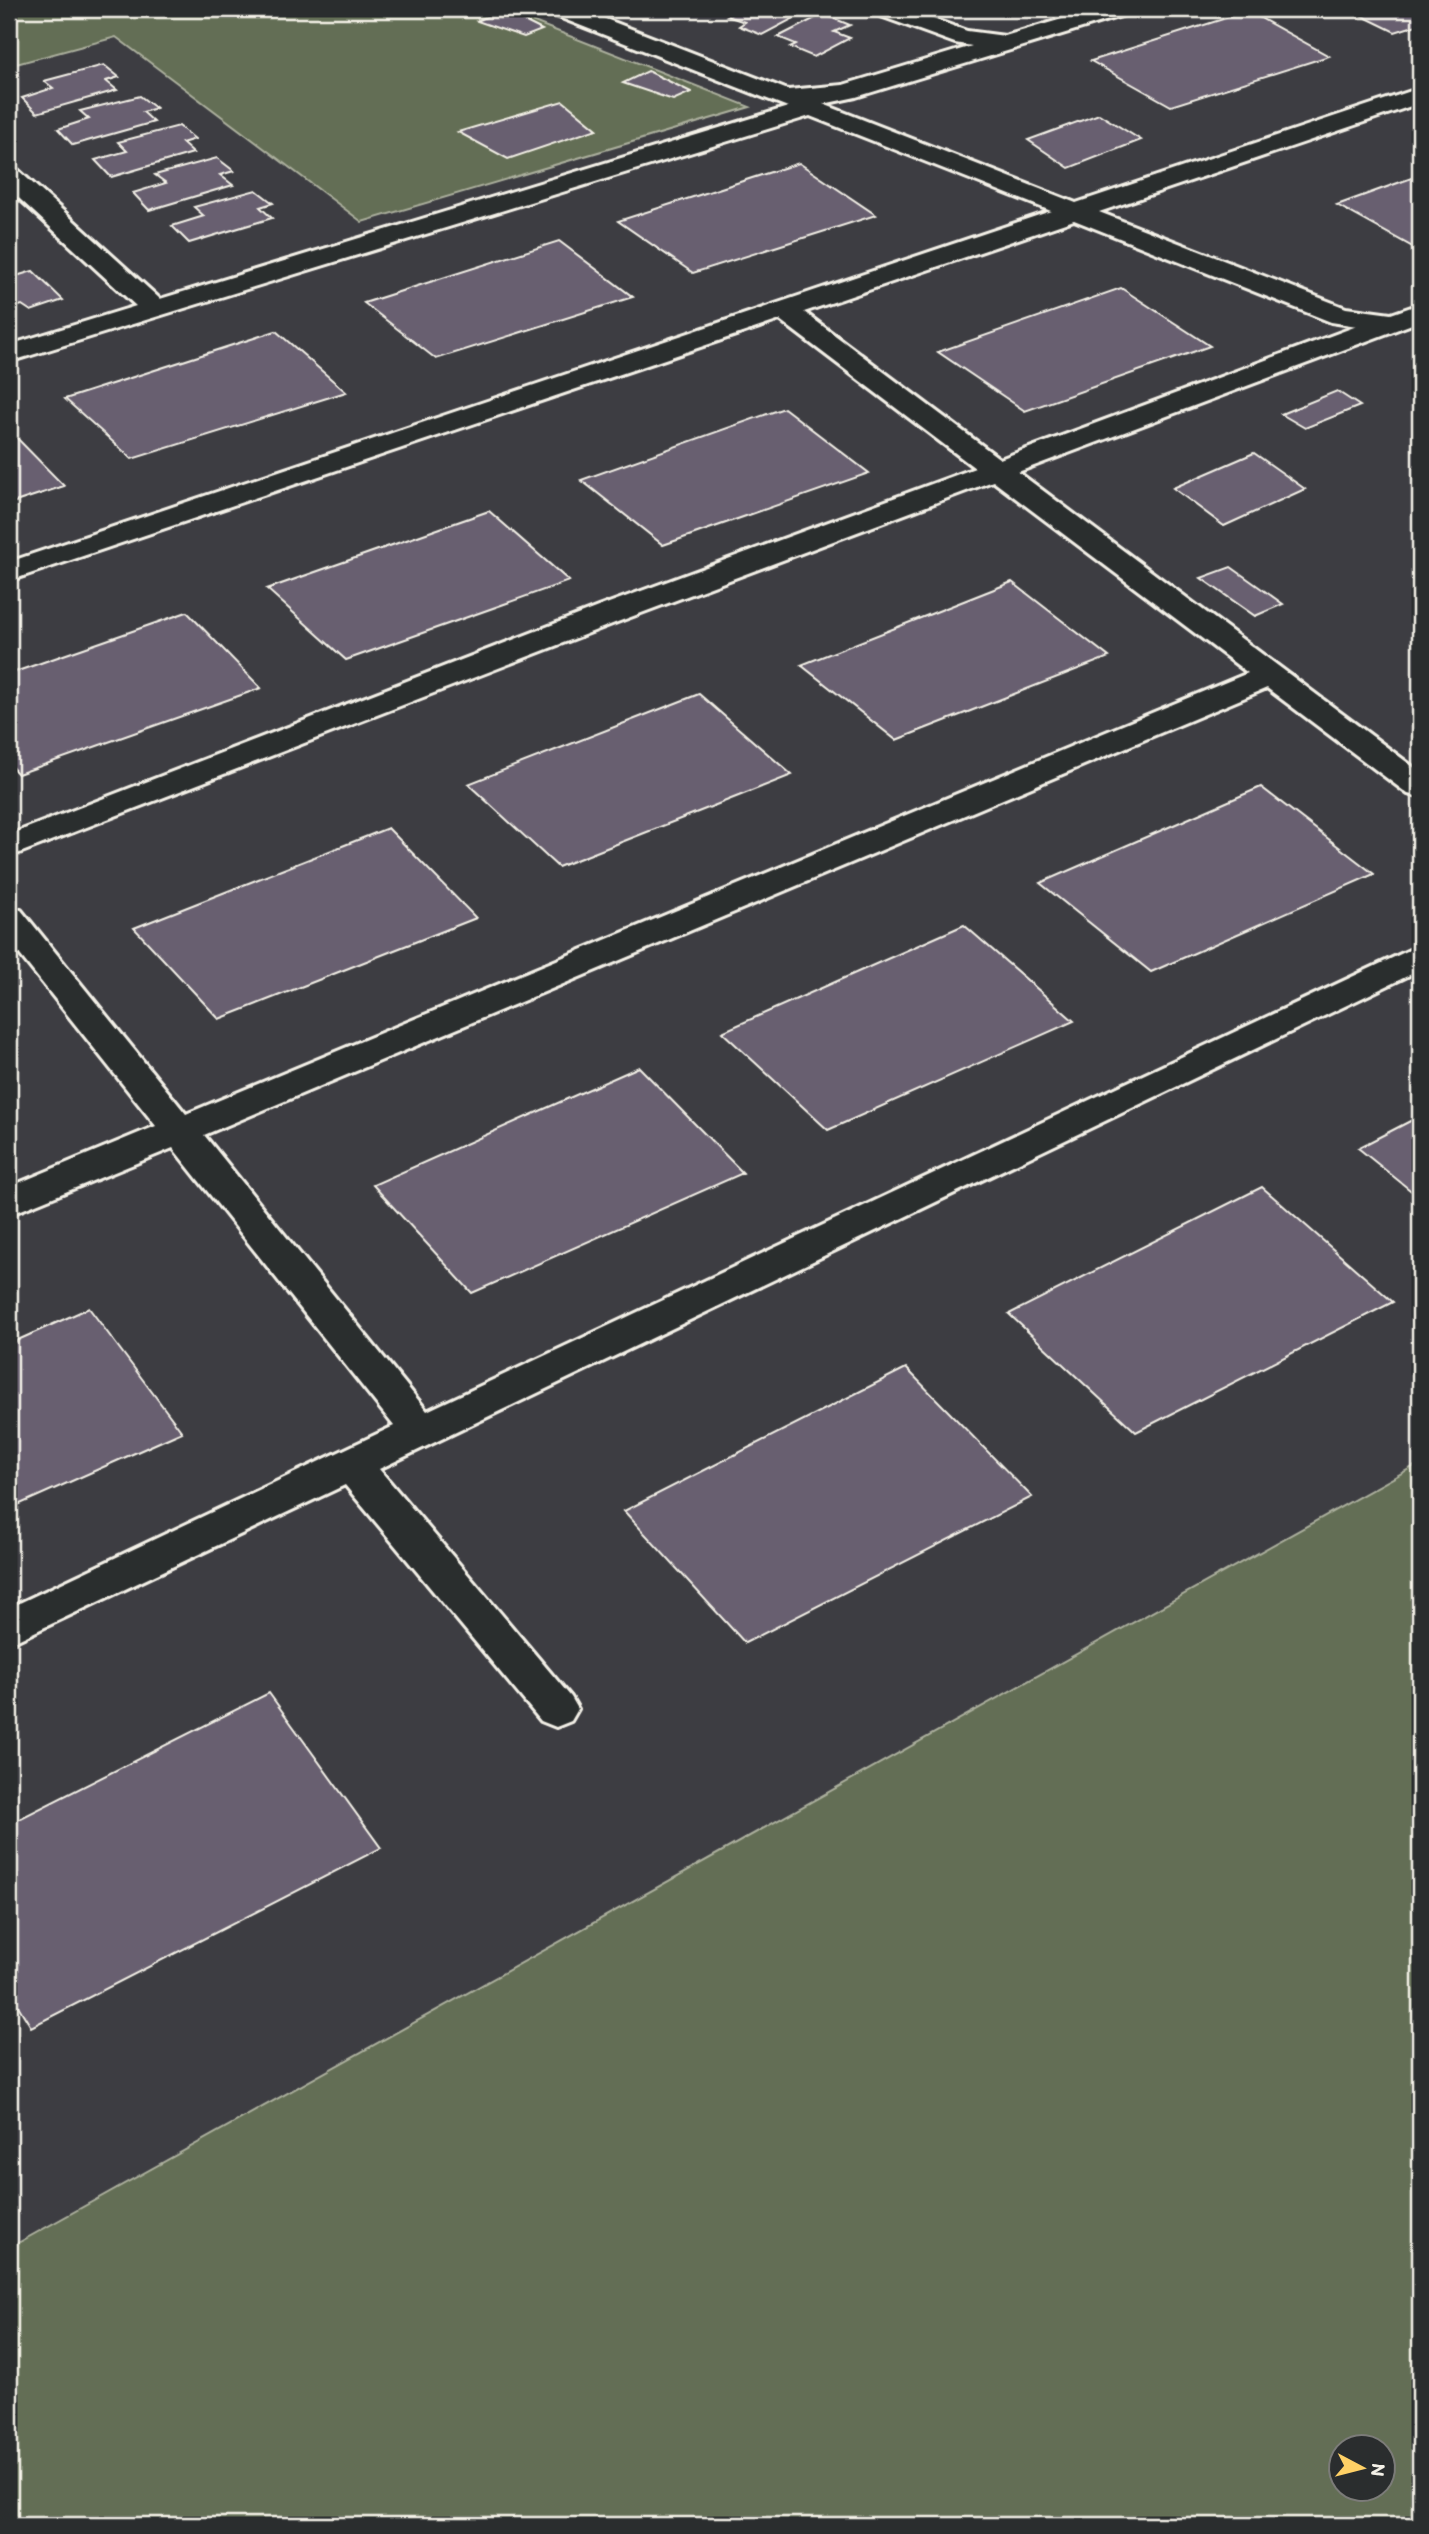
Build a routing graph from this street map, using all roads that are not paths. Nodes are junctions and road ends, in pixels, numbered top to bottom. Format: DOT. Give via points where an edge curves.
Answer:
graph roads {
  1 [pos="559,9"];
  2 [pos="883,9"];
  3 [pos="927,9"];
  4 [pos="1121,9"];
  5 [pos="953,34"];
  6 [pos="1022,39"];
  7 [pos="948,61"];
  8 [pos="867,86"];
  9 [pos="764,89"];
  10 [pos="1420,95"];
  11 [pos="812,108"];
  12 [pos="871,131"];
  13 [pos="9,175"];
  14 [pos="38,202"];
  15 [pos="9,211"];
  16 [pos="1075,212"];
  17 [pos="154,309"];
  18 [pos="783,310"];
  19 [pos="1329,311"];
  20 [pos="1412,316"];
  21 [pos="1324,348"];
  22 [pos="9,354"];
  23 [pos="996,470"];
  24 [pos="9,572"];
  25 [pos="1270,675"];
  26 [pos="1420,787"];
  27 [pos="9,847"];
  28 [pos="9,918"];
  29 [pos="1420,956"];
  30 [pos="179,1130"];
  31 [pos="9,1202"];
  32 [pos="421,1431"];
  33 [pos="351,1464"];
  34 [pos="9,1627"];
  35 [pos="555,1709"];
  1 -- 9 [label="street"];
  2 -- 5 [label="street"];
  3 -- 5 [label="street"];
  4 -- 6 [label="street"];
  5 -- 6 [label="street" via="989,42"];
  5 -- 7 [label="street" via="961,48"];
  6 -- 7 [label="street"];
  7 -- 8 [label="street"];
  8 -- 9 [label="street" via="819,97"];
  8 -- 12 [label="street" via="856,92 846,107 852,120"];
  9 -- 11 [label="street"];
  10 -- 16 [label="street"];
  11 -- 12 [label="street"];
  11 -- 17 [label="street"];
  12 -- 16 [label="street"];
  13 -- 14 [label="street"];
  14 -- 15 [label="street"];
  14 -- 17 [label="street"];
  16 -- 18 [label="street"];
  16 -- 19 [label="street"];
  17 -- 22 [label="street"];
  18 -- 23 [label="street"];
  18 -- 24 [label="street"];
  19 -- 20 [label="street" via="1370,321"];
  19 -- 21 [label="street" via="1344,329 1342,337"];
  20 -- 21 [label="street"];
  21 -- 23 [label="street"];
  23 -- 25 [label="street"];
  23 -- 27 [label="street" via="609,614"];
  25 -- 26 [label="street"];
  25 -- 30 [label="street"];
  28 -- 30 [label="street"];
  29 -- 32 [label="street"];
  30 -- 31 [label="street"];
  30 -- 32 [label="street"];
  32 -- 33 [label="street"];
  33 -- 34 [label="street"];
  33 -- 35 [label="street"];
}
